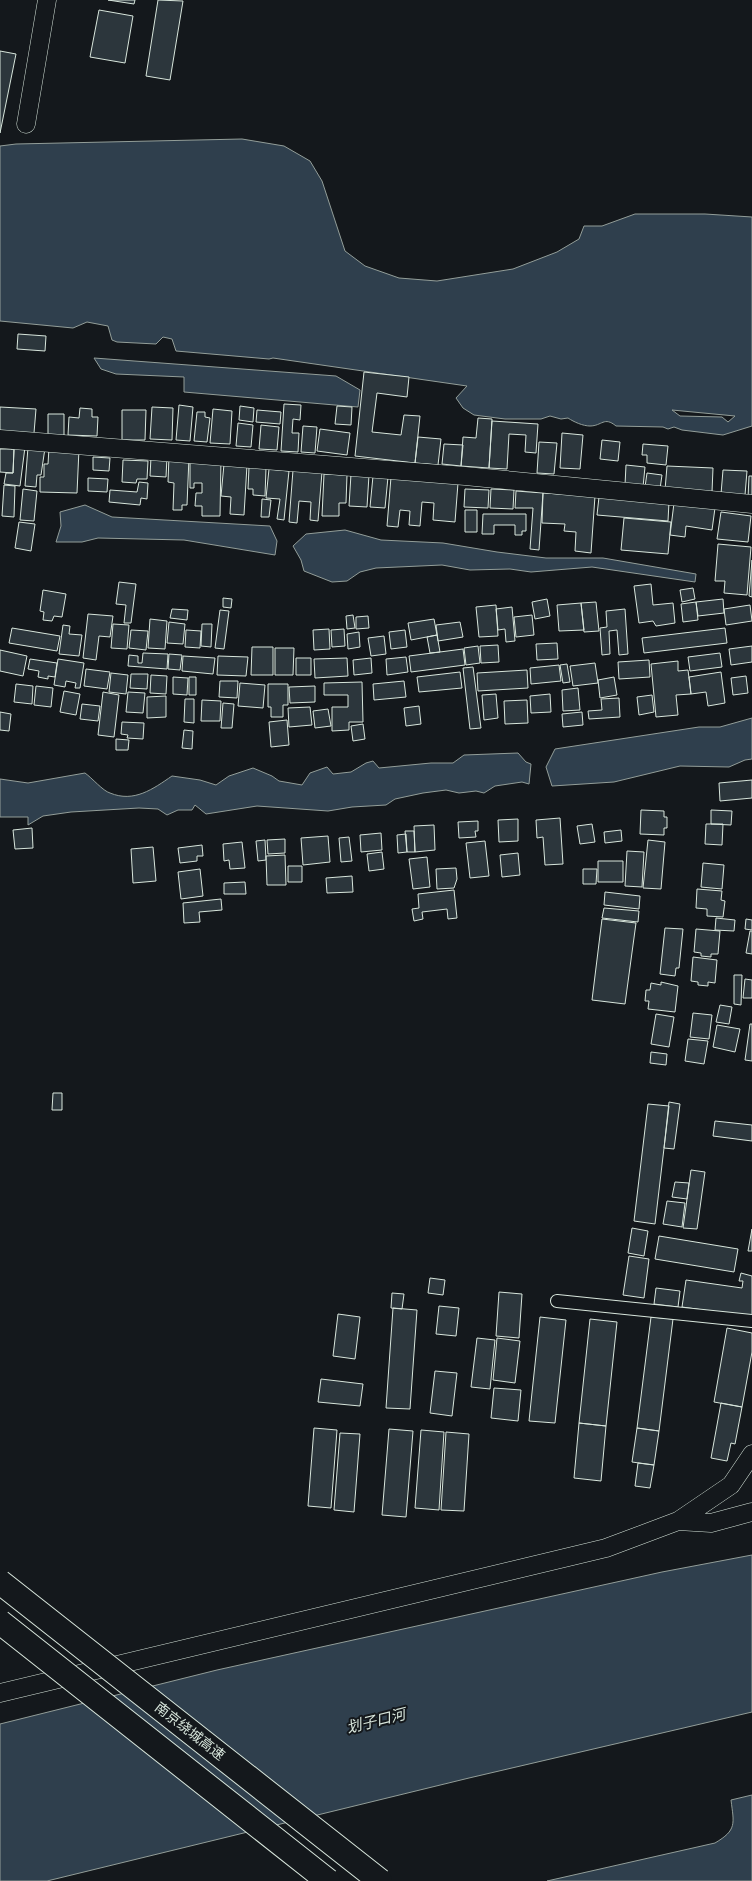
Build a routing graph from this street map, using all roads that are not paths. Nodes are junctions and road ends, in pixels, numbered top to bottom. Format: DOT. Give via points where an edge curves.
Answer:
graph roads {
  1 [pos="48,0"];
  2 [pos="26,124"];
  3 [pos="0,439"];
  4 [pos="752,504"];
  5 [pos="557,1301"];
  6 [pos="752,1321"];
  7 [pos="752,1454"];
  8 [pos="752,1512"];
  9 [pos="678,1521"];
  10 [pos="0,1582"];
  11 [pos="0,1622"];
  12 [pos="0,1693"];
  13 [pos="328,1881"];
  14 [pos="380,1881"];
  1 -- 2 [label="street"];
  3 -- 4 [label="street" via="455,475"];
  5 -- 6 [label="street"];
  7 -- 9 [label="street" via="731,1485"];
  8 -- 9 [label="street" via="711,1523"];
  9 -- 12 [label="street" via="606,1548"];
  10 -- 14 [label="highway, 南京绕城高速, bridge"];
  11 -- 13 [label="highway, bridge"];
}
